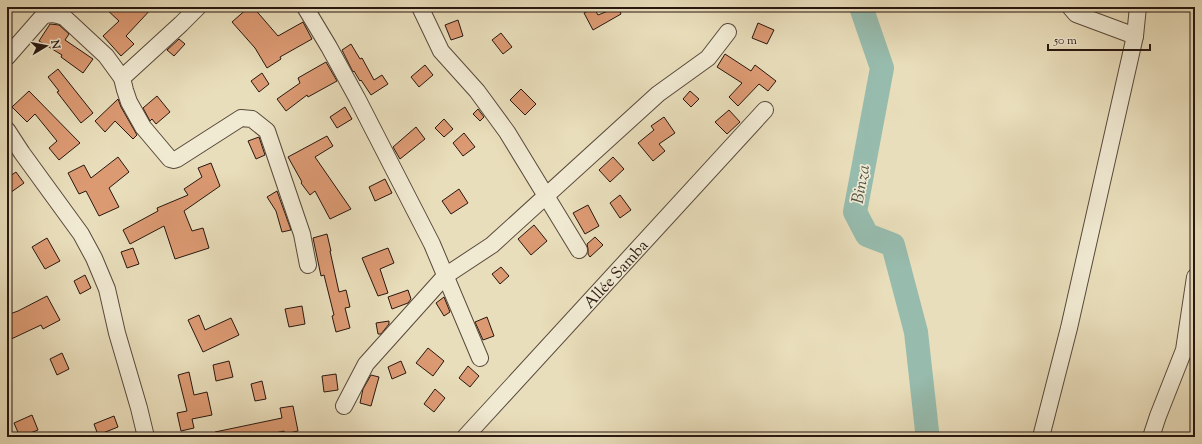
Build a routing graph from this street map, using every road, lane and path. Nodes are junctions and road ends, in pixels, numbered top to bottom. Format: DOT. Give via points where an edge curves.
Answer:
graph roads {
  1 [pos="198,7"];
  2 [pos="305,7"];
  3 [pos="420,7"];
  4 [pos="1070,7"];
  5 [pos="1138,7"];
  6 [pos="728,32"];
  7 [pos="1135,36"];
  8 [pos="7,57"];
  9 [pos="122,78"];
  10 [pos="765,110"];
  11 [pos="7,130"];
  12 [pos="546,196"];
  13 [pos="578,250"];
  14 [pos="308,265"];
  15 [pos="445,276"];
  16 [pos="1195,277"];
  17 [pos="480,358"];
  18 [pos="344,406"];
  19 [pos="146,437"];
  20 [pos="465,437"];
  21 [pos="1041,437"];
  22 [pos="1151,437"];
  1 -- 9 [label="street"];
  2 -- 15 [label="street" via="357,98 432,244"];
  3 -- 12 [label="street" via="441,51 477,91 507,132"];
  4 -- 7 [label="street" via="1076,14"];
  5 -- 7 [label="street"];
  6 -- 12 [label="street" via="708,58 658,94"];
  7 -- 21 [label="street" via="1069,328"];
  8 -- 9 [label="street" via="43,16 56,14 64,17 106,56"];
  9 -- 14 [label="street" via="130,102 143,127 170,159 177,159 241,118 252,119 267,131 302,234"];
  10 -- 20 [label="street, Allée Samba"];
  11 -- 19 [label="street" via="94,258 106,289"];
  12 -- 13 [label="street"];
  12 -- 15 [label="street" via="492,245"];
  15 -- 17 [label="street"];
  15 -- 18 [label="street" via="366,364"];
  16 -- 22 [label="street" via="1184,350"];
}
